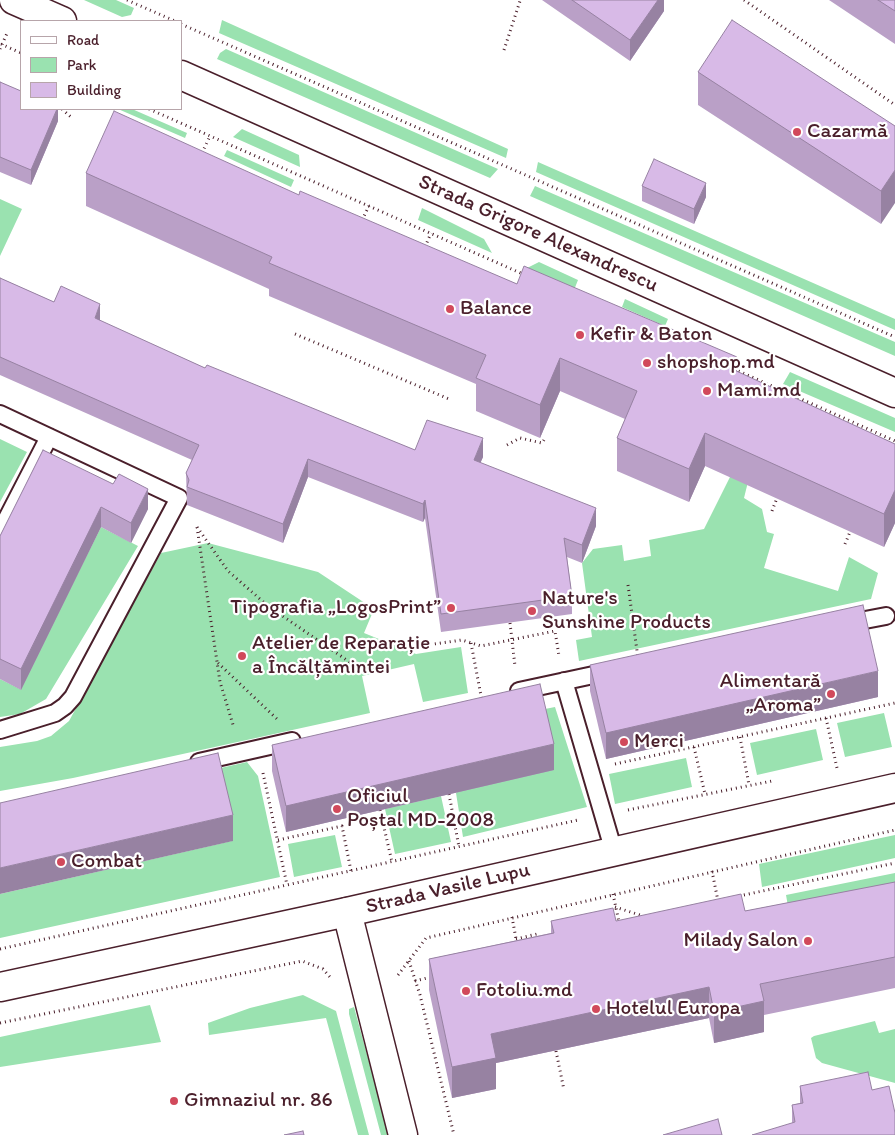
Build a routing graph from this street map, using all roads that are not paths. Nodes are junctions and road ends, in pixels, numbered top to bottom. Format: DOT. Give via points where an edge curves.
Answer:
graph roads {
  1 [pos="14,0"];
  2 [pos="60,20"];
  3 [pos="182,75"];
  4 [pos="895,393"];
  5 [pos="0,414"];
  6 [pos="49,437"];
  7 [pos="0,532"];
  8 [pos="886,616"];
  9 [pos="829,627"];
  10 [pos="640,666"];
  11 [pos="564,681"];
  12 [pos="501,695"];
  13 [pos="0,730"];
  14 [pos="305,738"];
  15 [pos="184,765"];
  16 [pos="895,788"];
  17 [pos="614,852"];
  18 [pos="347,912"];
  19 [pos="0,987"];
  20 [pos="404,1135"];
  1 -- 2 [label="street"];
  3 -- 4 [label="street, Strada Grigore Alexandrescu"];
  5 -- 6 [label="lane"];
  6 -- 7 [label="lane"];
  6 -- 13 [label="lane" via="179,498 69,702 55,713"];
  8 -- 9 [label="lane"];
  10 -- 11 [label="lane"];
  11 -- 12 [label="lane"];
  11 -- 17 [label="lane"];
  14 -- 15 [label="lane"];
  16 -- 17 [label="street, Strada Vasile Lupu"];
  17 -- 18 [label="street, Strada Vasile Lupu"];
  18 -- 19 [label="street, Strada Vasile Lupu"];
  18 -- 20 [label="street"];
}
